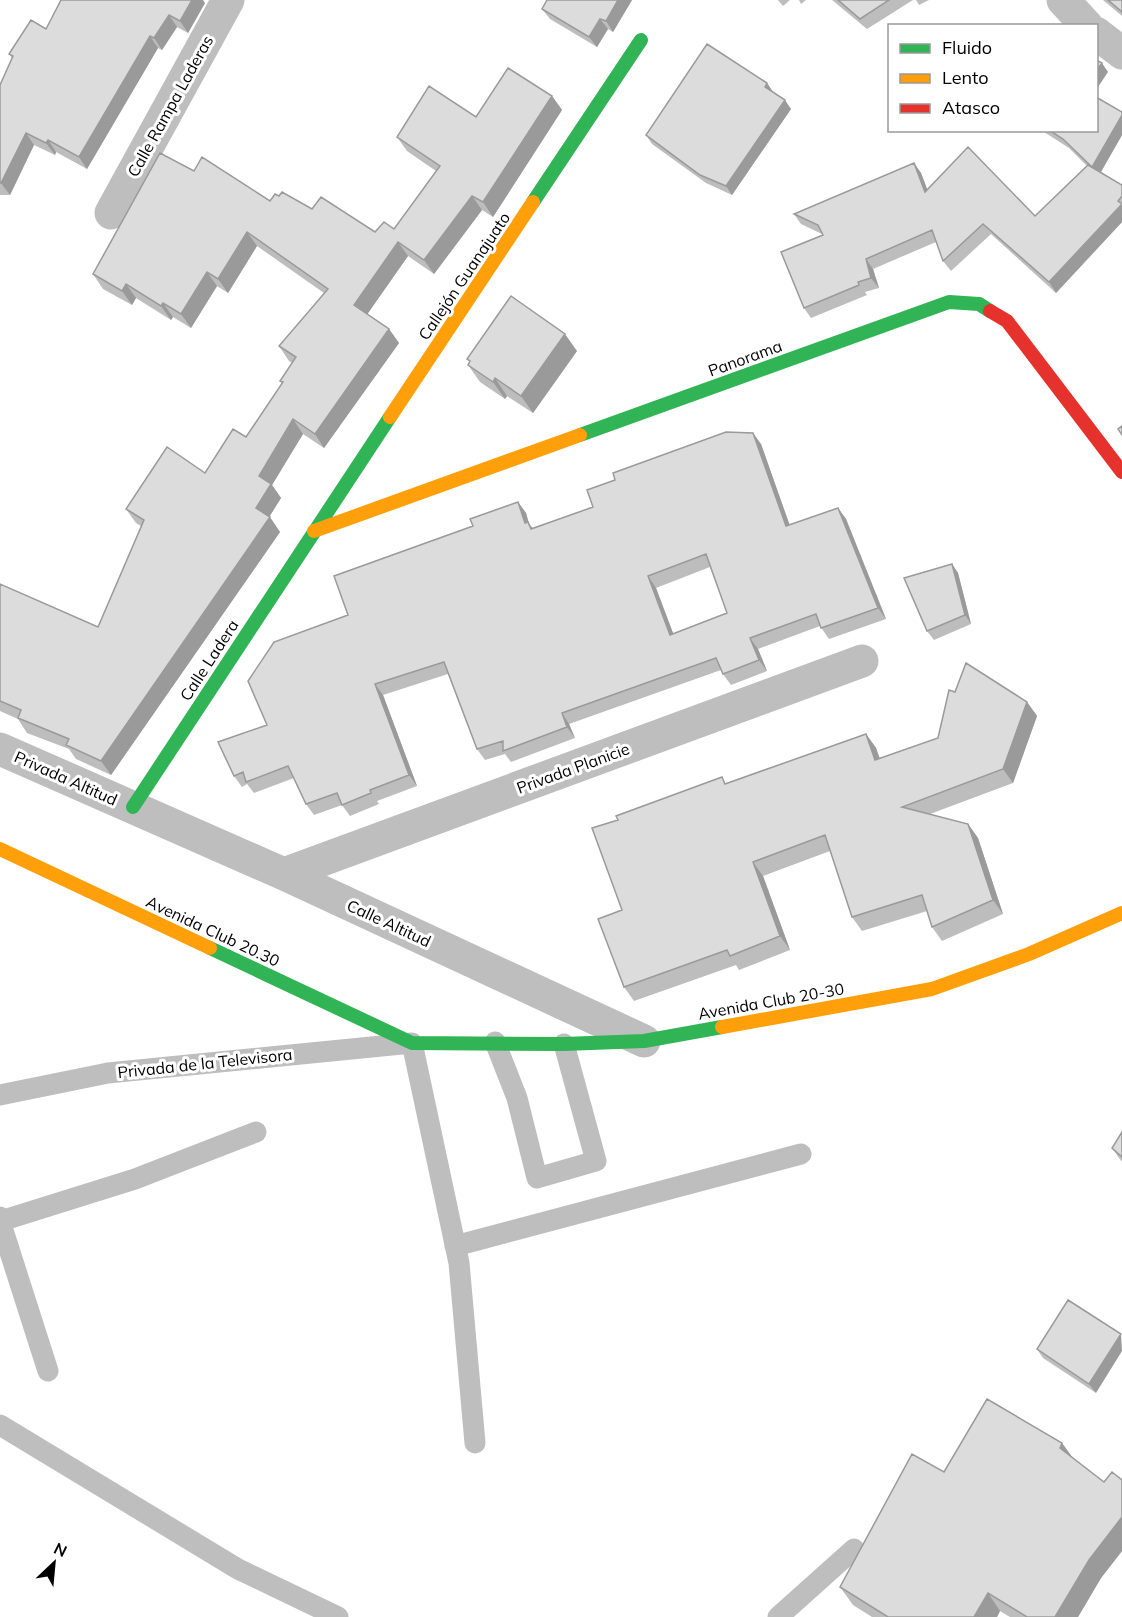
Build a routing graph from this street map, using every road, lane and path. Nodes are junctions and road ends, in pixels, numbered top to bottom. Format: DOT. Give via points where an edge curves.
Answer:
graph roads {
  1 [pos="228,0"];
  2 [pos="1063,0"];
  3 [pos="1085,24"];
  4 [pos="1098,35"];
  5 [pos="641,40"];
  6 [pos="1122,53"];
  7 [pos="111,213"];
  8 [pos="1122,472"];
  9 [pos="314,531"];
  10 [pos="862,661"];
  11 [pos="0,749"];
  12 [pos="133,807"];
  13 [pos="0,849"];
  14 [pos="284,874"];
  15 [pos="1122,913"];
  16 [pos="644,1041"];
  17 [pos="412,1042"];
  18 [pos="495,1042"];
  19 [pos="564,1044"];
  20 [pos="0,1095"];
  21 [pos="256,1132"];
  22 [pos="801,1154"];
  23 [pos="0,1220"];
  24 [pos="455,1246"];
  25 [pos="48,1371"];
  26 [pos="0,1425"];
  27 [pos="476,1443"];
  28 [pos="854,1549"];
  29 [pos="338,1617"];
  30 [pos="778,1617"];
  1 -- 7 [label="street, Calle Rampa Laderas"];
  2 -- 3 [label="street"];
  4 -- 6 [label="street"];
  5 -- 9 [label="street, Callejón Guanajuato"];
  8 -- 9 [label="street, Panorama" via="1007,321 979,304 949,302"];
  9 -- 12 [label="street, Calle Ladera"];
  10 -- 14 [label="street, Privada Planicie"];
  11 -- 12 [label="street, Privada Altitud"];
  12 -- 14 [label="street, Calle Altitud"];
  13 -- 17 [label="street, Avenida Club 20.30"];
  14 -- 16 [label="street, Calle Altitud"];
  15 -- 16 [label="street, Avenida Club 20-30" via="1029,954 932,988"];
  16 -- 19 [label="street, Avenida Club 20-30"];
  17 -- 18 [label="street, Avenida Club 20-30"];
  17 -- 20 [label="lane, Privada de la Televisora" via="108,1073"];
  17 -- 24 [label="lane"];
  18 -- 19 [label="street, Avenida Club 20-30"];
  18 -- 19 [label="lane" via="516,1098 537,1178 596,1161"];
  21 -- 23 [label="lane" via="135,1179"];
  22 -- 24 [label="lane"];
  23 -- 25 [label="lane"];
  24 -- 27 [label="lane"];
  26 -- 29 [label="lane" via="238,1569"];
  28 -- 30 [label="lane"];
}
